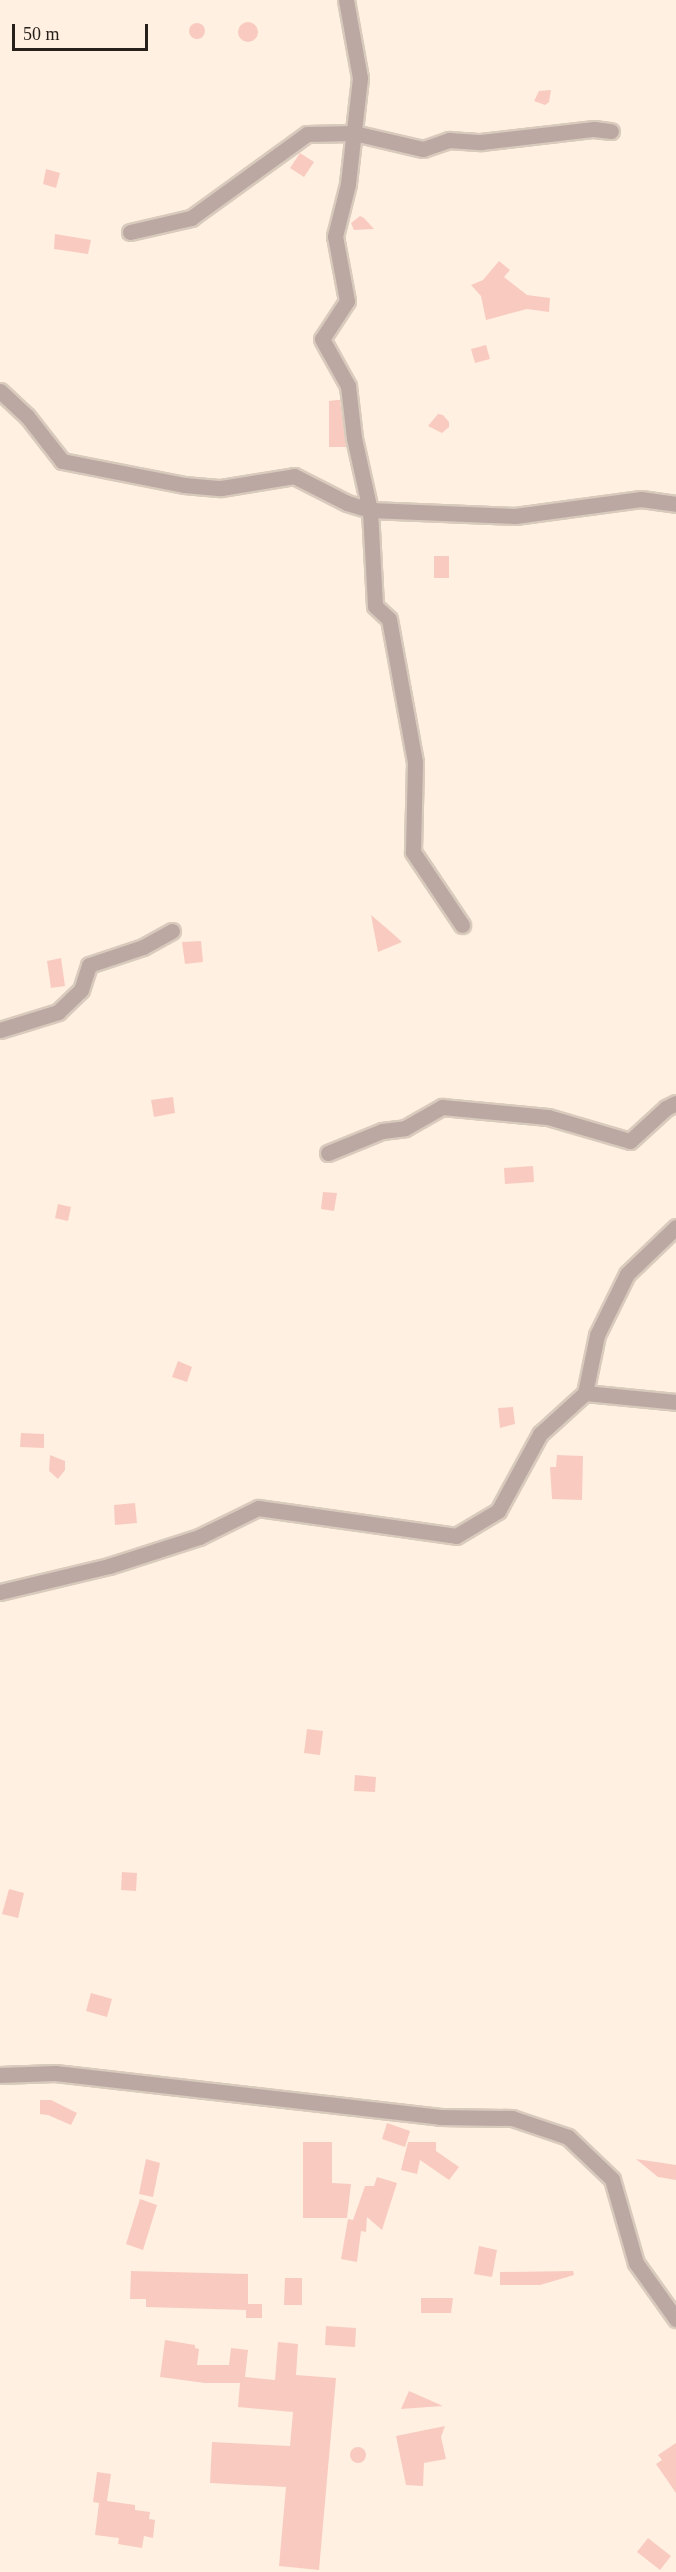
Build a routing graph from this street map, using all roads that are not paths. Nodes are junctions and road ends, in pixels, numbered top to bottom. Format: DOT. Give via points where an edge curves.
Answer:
graph roads {
  1 [pos="346,0"];
  2 [pos="610,131"];
  3 [pos="354,133"];
  4 [pos="130,232"];
  5 [pos="0,391"];
  6 [pos="676,504"];
  7 [pos="370,510"];
  8 [pos="462,925"];
  9 [pos="172,931"];
  10 [pos="0,1030"];
  11 [pos="676,1103"];
  12 [pos="328,1153"];
  13 [pos="676,1227"];
  14 [pos="585,1393"];
  15 [pos="676,1402"];
  16 [pos="0,1592"];
  17 [pos="0,2075"];
  18 [pos="676,2319"];
  1 -- 3 [label="street" via="360,78"];
  2 -- 3 [label="street" via="594,129 481,142 449,140 423,149"];
  3 -- 4 [label="street" via="307,134 191,218"];
  3 -- 7 [label="street" via="348,184 335,236 347,301 322,339 348,386 354,438"];
  5 -- 7 [label="street" via="27,416 62,461 184,485 222,488 294,476 338,499"];
  6 -- 7 [label="street" via="640,499 515,516"];
  7 -- 8 [label="street" via="375,606 389,619 415,762 413,852"];
  9 -- 10 [label="street" via="143,947 89,965 81,990 58,1012"];
  11 -- 12 [label="street" via="630,1141 548,1117 442,1107 405,1128 382,1131"];
  13 -- 14 [label="street" via="627,1274 597,1335"];
  14 -- 15 [label="street"];
  14 -- 16 [label="street" via="540,1434 498,1511 456,1536 258,1508 199,1537 109,1566"];
  17 -- 18 [label="street" via="55,2073 440,2117 512,2118 568,2137 612,2179 636,2263"];
}
